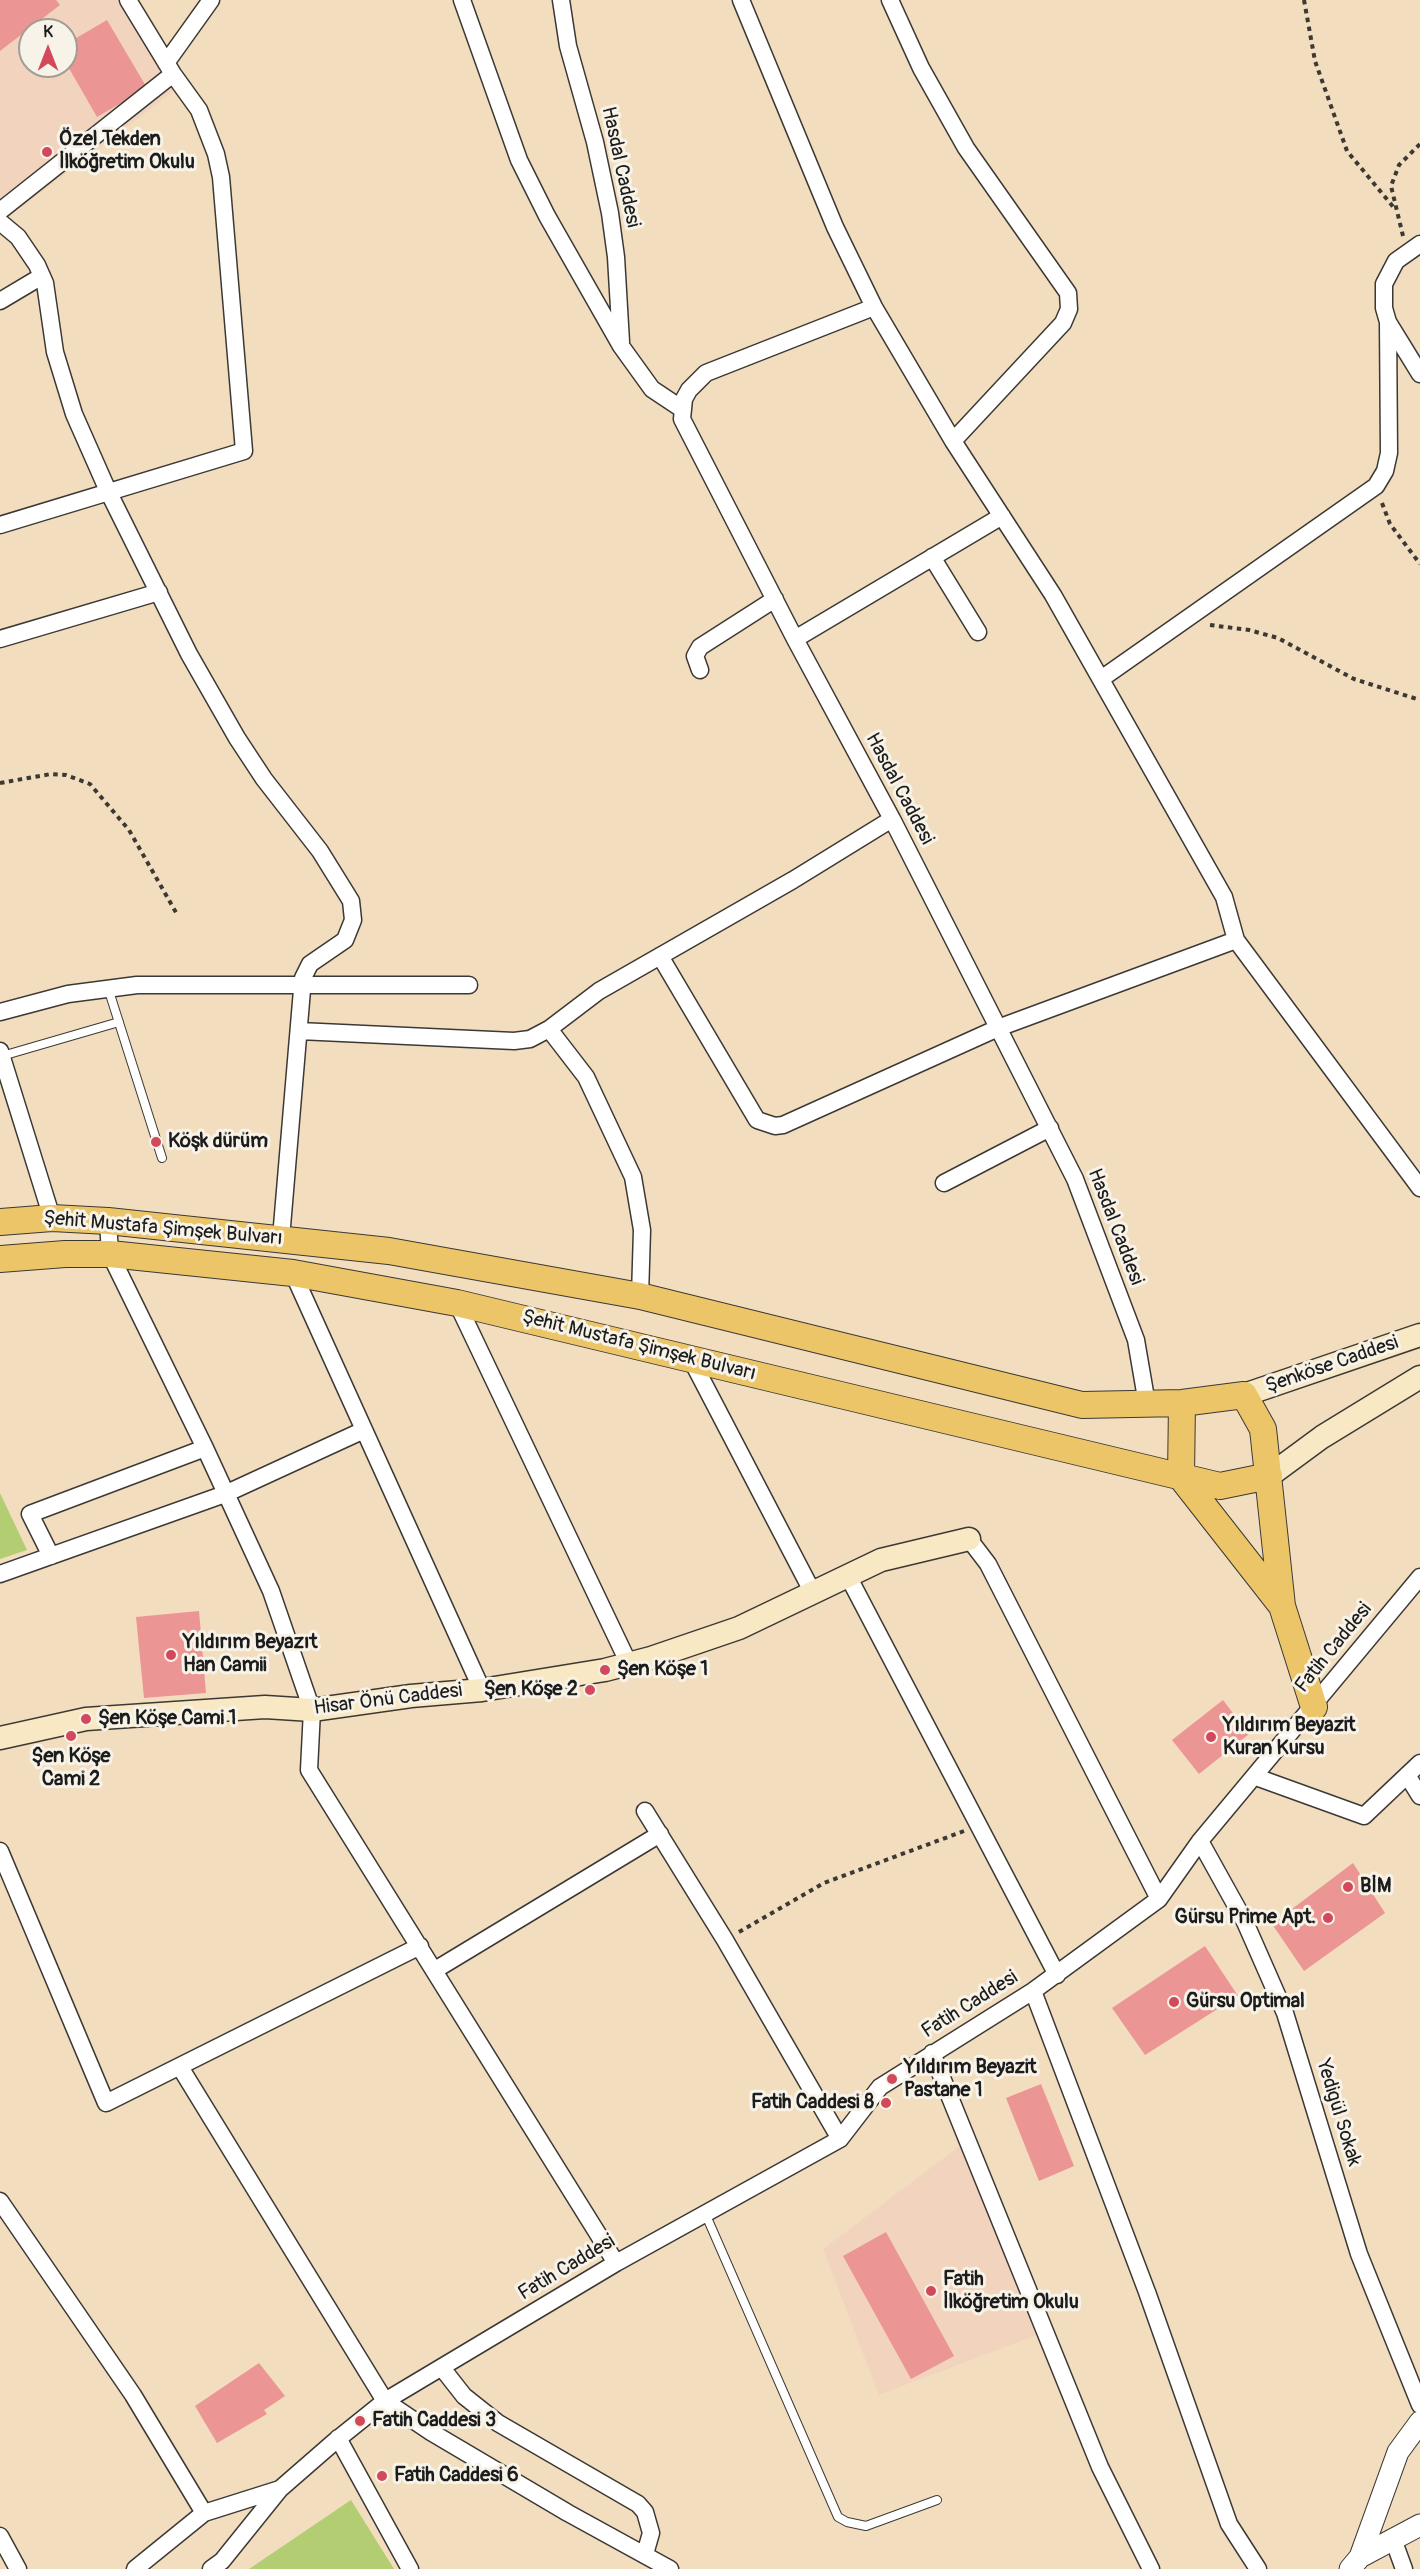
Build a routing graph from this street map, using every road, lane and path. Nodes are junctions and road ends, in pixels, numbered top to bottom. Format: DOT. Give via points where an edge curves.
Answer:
graph roads {
  1 [pos="128,0"];
  2 [pos="211,0"];
  3 [pos="462,0"];
  4 [pos="561,0"];
  5 [pos="741,0"];
  6 [pos="890,0"];
  7 [pos="1304,0"];
  8 [pos="170,68"];
  9 [pos="1420,144"];
  10 [pos="1395,209"];
  11 [pos="0,211"];
  12 [pos="0,222"];
  13 [pos="1413,248"];
  14 [pos="42,276"];
  15 [pos="0,301"];
  16 [pos="874,307"];
  17 [pos="1388,322"];
  18 [pos="621,346"];
  19 [pos="1420,374"];
  20 [pos="682,409"];
  21 [pos="953,441"];
  22 [pos="1381,478"];
  23 [pos="108,491"];
  24 [pos="1002,516"];
  25 [pos="0,525"];
  26 [pos="932,557"];
  27 [pos="1420,564"];
  28 [pos="159,592"];
  29 [pos="775,599"];
  30 [pos="1179,625"];
  31 [pos="978,632"];
  32 [pos="0,639"];
  33 [pos="795,639"];
  34 [pos="700,670"];
  35 [pos="1101,679"];
  36 [pos="1420,700"];
  37 [pos="0,783"];
  38 [pos="892,819"];
  39 [pos="178,916"];
  40 [pos="1236,940"];
  41 [pos="660,956"];
  42 [pos="302,985"];
  43 [pos="469,985"];
  44 [pos="108,987"];
  45 [pos="0,1012"];
  46 [pos="119,1022"];
  47 [pos="998,1028"];
  48 [pos="549,1029"];
  49 [pos="299,1031"];
  50 [pos="1,1054"];
  51 [pos="1050,1128"];
  52 [pos="162,1158"];
  53 [pos="944,1183"];
  54 [pos="1420,1188"];
  55 [pos="52,1218"];
  56 [pos="108,1221"];
  57 [pos="0,1222"];
  58 [pos="281,1238"];
  59 [pos="110,1254"];
  60 [pos="0,1259"];
  61 [pos="293,1273"];
  62 [pos="640,1296"];
  63 [pos="457,1303"];
  64 [pos="1420,1335"];
  65 [pos="691,1359"];
  66 [pos="1420,1377"];
  67 [pos="1244,1395"];
  68 [pos="1182,1403"];
  69 [pos="1147,1404"];
  70 [pos="364,1430"];
  71 [pos="205,1448"];
  72 [pos="1269,1476"];
  73 [pos="1181,1477"];
  74 [pos="225,1494"];
  75 [pos="969,1539"];
  76 [pos="51,1556"];
  77 [pos="0,1574"];
  78 [pos="848,1576"];
  79 [pos="1420,1577"];
  80 [pos="813,1593"];
  81 [pos="1282,1606"];
  82 [pos="629,1664"];
  83 [pos="482,1690"];
  84 [pos="1314,1707"];
  85 [pos="312,1710"];
  86 [pos="1,1735"];
  87 [pos="1420,1763"];
  88 [pos="1407,1775"];
  89 [pos="1256,1777"];
  90 [pos="1420,1796"];
  91 [pos="645,1811"];
  92 [pos="979,1826"];
  93 [pos="660,1834"];
  94 [pos="1200,1841"];
  95 [pos="0,1851"];
  96 [pos="1159,1899"];
  97 [pos="725,1940"];
  98 [pos="420,1946"];
  99 [pos="435,1970"];
  100 [pos="1057,1975"];
  101 [pos="1033,1991"];
  102 [pos="932,2053"];
  103 [pos="180,2067"];
  104 [pos="840,2139"];
  105 [pos="0,2201"];
  106 [pos="705,2213"];
  107 [pos="616,2263"];
  108 [pos="442,2368"];
  109 [pos="385,2401"];
  110 [pos="1420,2405"];
  111 [pos="1420,2422"];
  112 [pos="338,2438"];
  113 [pos="280,2489"];
  114 [pos="937,2500"];
  115 [pos="204,2513"];
  116 [pos="1420,2525"];
  117 [pos="0,2536"];
  118 [pos="1393,2539"];
  119 [pos="645,2554"];
  120 [pos="1355,2563"];
  121 [pos="220,2566"];
  122 [pos="18,2569"];
  123 [pos="135,2569"];
  124 [pos="410,2569"];
  125 [pos="670,2569"];
  126 [pos="1150,2569"];
  127 [pos="1258,2569"];
  128 [pos="1404,2569"];
  1 -- 8 [label="street"];
  2 -- 8 [label="street"];
  3 -- 18 [label="street" via="519,160"];
  4 -- 18 [label="street, Hasdal Caddesi" via="568,46 596,142 610,213"];
  5 -- 16 [label="street" via="835,227"];
  6 -- 21 [label="street" via="921,68 966,148 1068,293 1069,309 1063,323"];
  7 -- 10 [label="path" via="1315,61 1347,151"];
  8 -- 11 [label="street"];
  8 -- 23 [label="street" via="209,131 221,177 244,451"];
  9 -- 10 [label="path" via="1394,175 1391,186"];
  10 -- 13 [label="path"];
  12 -- 14 [label="street" via="28,250"];
  13 -- 17 [label="street" via="1391,267 1384,284"];
  14 -- 15 [label="street"];
  14 -- 23 [label="street" via="63,383"];
  16 -- 20 [label="street" via="706,373 689,390"];
  16 -- 21 [label="street"];
  17 -- 19 [label="street"];
  17 -- 22 [label="street" via="1389,453"];
  18 -- 20 [label="street" via="652,389"];
  20 -- 29 [label="street, Hasdal Caddesi" via="682,419"];
  21 -- 24 [label="street"];
  22 -- 27 [label="path" via="1382,503 1390,524"];
  22 -- 30 [label="street" via="1363,497"];
  23 -- 25 [label="street"];
  23 -- 28 [label="street"];
  24 -- 26 [label="street"];
  24 -- 35 [label="street"];
  26 -- 31 [label="street"];
  26 -- 33 [label="street"];
  28 -- 32 [label="street"];
  28 -- 42 [label="street" via="232,730 264,779 320,850 351,901 351,931 345,940 310,964"];
  29 -- 33 [label="street, Hasdal Caddesi"];
  29 -- 34 [label="street" via="700,647 695,656"];
  30 -- 35 [label="street"];
  30 -- 36 [label="path" via="1226,626 1264,634 1293,645 1354,679"];
  33 -- 38 [label="street, Hasdal Caddesi"];
  35 -- 40 [label="street" via="1224,897"];
  37 -- 39 [label="path" via="51,774 90,784 129,830"];
  38 -- 41 [label="street"];
  38 -- 47 [label="street, Hasdal Caddesi"];
  40 -- 47 [label="street"];
  40 -- 54 [label="street"];
  41 -- 47 [label="street" via="757,1120 767,1125 783,1125"];
  41 -- 48 [label="street" via="599,991"];
  42 -- 43 [label="street"];
  42 -- 44 [label="street"];
  42 -- 49 [label="street"];
  44 -- 45 [label="street"];
  44 -- 46 [label="lane"];
  46 -- 50 [label="lane"];
  46 -- 52 [label="lane"];
  47 -- 51 [label="street, Hasdal Caddesi"];
  48 -- 49 [label="street" via="530,1039 514,1041"];
  48 -- 62 [label="street" via="586,1077 633,1177 642,1230"];
  49 -- 58 [label="street"];
  50 -- 55 [label="street"];
  51 -- 53 [label="street"];
  51 -- 69 [label="street, Hasdal Caddesi" via="1076,1179 1136,1340"];
  55 -- 56 [label="main road, Şehit Mustafa Şimşek Bulvarı"];
  55 -- 57 [label="main road, Şehit Mustafa Şimşek Bulvarı"];
  56 -- 58 [label="main road, Şehit Mustafa Şimşek Bulvarı"];
  56 -- 59 [label="street"];
  58 -- 62 [label="main road, Şehit Mustafa Şimşek Bulvarı" via="389,1251"];
  59 -- 60 [label="main road, Şehit Mustafa Şimşek Bulvarı"];
  59 -- 61 [label="main road, Şehit Mustafa Şimşek Bulvarı"];
  59 -- 71 [label="street"];
  61 -- 63 [label="main road, Şehit Mustafa Şimşek Bulvarı"];
  61 -- 70 [label="street"];
  62 -- 69 [label="main road, Şehit Mustafa Şimşek Bulvarı" via="1082,1405"];
  63 -- 65 [label="main road, Şehit Mustafa Şimşek Bulvarı"];
  63 -- 82 [label="street"];
  64 -- 67 [label="main road, Şenköse Caddesi"];
  65 -- 73 [label="main road, Şehit Mustafa Şimşek Bulvarı"];
  65 -- 80 [label="street"];
  66 -- 72 [label="main road, Şenköse Caddesi" via="1322,1437"];
  67 -- 68 [label="main road, Şehit Mustafa Şimşek Bulvarı"];
  67 -- 72 [label="main road" via="1263,1429"];
  68 -- 69 [label="main road, Şehit Mustafa Şimşek Bulvarı"];
  68 -- 73 [label="main road"];
  70 -- 74 [label="street"];
  70 -- 83 [label="street"];
  71 -- 74 [label="street"];
  71 -- 76 [label="street" via="30,1514"];
  72 -- 73 [label="main road, Şehit Mustafa Şimşek Bulvarı" via="1220,1486"];
  72 -- 81 [label="main road"];
  73 -- 81 [label="main road"];
  74 -- 76 [label="street"];
  74 -- 85 [label="street" via="270,1591"];
  75 -- 78 [label="main road, Hisar Önü Caddesi" via="881,1560"];
  75 -- 96 [label="street" via="988,1564"];
  76 -- 77 [label="street"];
  78 -- 80 [label="main road, Hisar Önü Caddesi"];
  78 -- 92 [label="street"];
  79 -- 84 [label="street, Fatih Caddesi"];
  80 -- 82 [label="main road, Hisar Önü Caddesi" via="739,1628"];
  81 -- 84 [label="main road"];
  82 -- 83 [label="main road, Hisar Önü Caddesi"];
  83 -- 85 [label="main road, Hisar Önü Caddesi"];
  84 -- 89 [label="street, Fatih Caddesi"];
  85 -- 86 [label="main road, Hisar Önü Caddesi" via="265,1707 134,1714"];
  85 -- 98 [label="street" via="309,1770"];
  87 -- 88 [label="street"];
  88 -- 89 [label="street" via="1364,1816"];
  88 -- 90 [label="street"];
  89 -- 94 [label="street, Fatih Caddesi"];
  91 -- 93 [label="street"];
  92 -- 97 [label="path" via="824,1883"];
  92 -- 100 [label="street"];
  93 -- 97 [label="street"];
  93 -- 99 [label="street"];
  94 -- 96 [label="street, Fatih Caddesi"];
  94 -- 110 [label="street, Yedigül Sokak" via="1245,1922 1285,2013 1359,2254"];
  95 -- 103 [label="street" via="106,2103"];
  96 -- 100 [label="street, Fatih Caddesi"];
  97 -- 104 [label="street"];
  98 -- 99 [label="street"];
  98 -- 103 [label="street"];
  99 -- 107 [label="street"];
  100 -- 101 [label="street, Fatih Caddesi"];
  101 -- 102 [label="street, Fatih Caddesi"];
  101 -- 127 [label="street" via="1151,2303 1229,2524"];
  102 -- 104 [label="street, Fatih Caddesi" via="880,2087"];
  102 -- 126 [label="street" via="1100,2467"];
  103 -- 109 [label="street"];
  104 -- 106 [label="street, Fatih Caddesi"];
  105 -- 115 [label="street" via="133,2395"];
  106 -- 107 [label="street, Fatih Caddesi"];
  106 -- 114 [label="lane" via="838,2517 866,2526"];
  107 -- 108 [label="street, Fatih Caddesi"];
  108 -- 109 [label="street, Fatih Caddesi"];
  108 -- 119 [label="street" via="464,2396 498,2423 638,2504 645,2512 651,2533"];
  109 -- 112 [label="street, Fatih Caddesi"];
  109 -- 119 [label="street" via="558,2508"];
  111 -- 120 [label="street" via="1398,2452"];
  112 -- 113 [label="street, Fatih Caddesi"];
  112 -- 124 [label="street"];
  113 -- 115 [label="street, Fatih Caddesi"];
  113 -- 121 [label="street, Fatih Caddesi"];
  115 -- 123 [label="street, Fatih Caddesi"];
  116 -- 118 [label="street"];
  117 -- 122 [label="street"];
  118 -- 120 [label="street"];
  118 -- 128 [label="street"];
  119 -- 125 [label="street"];
}
